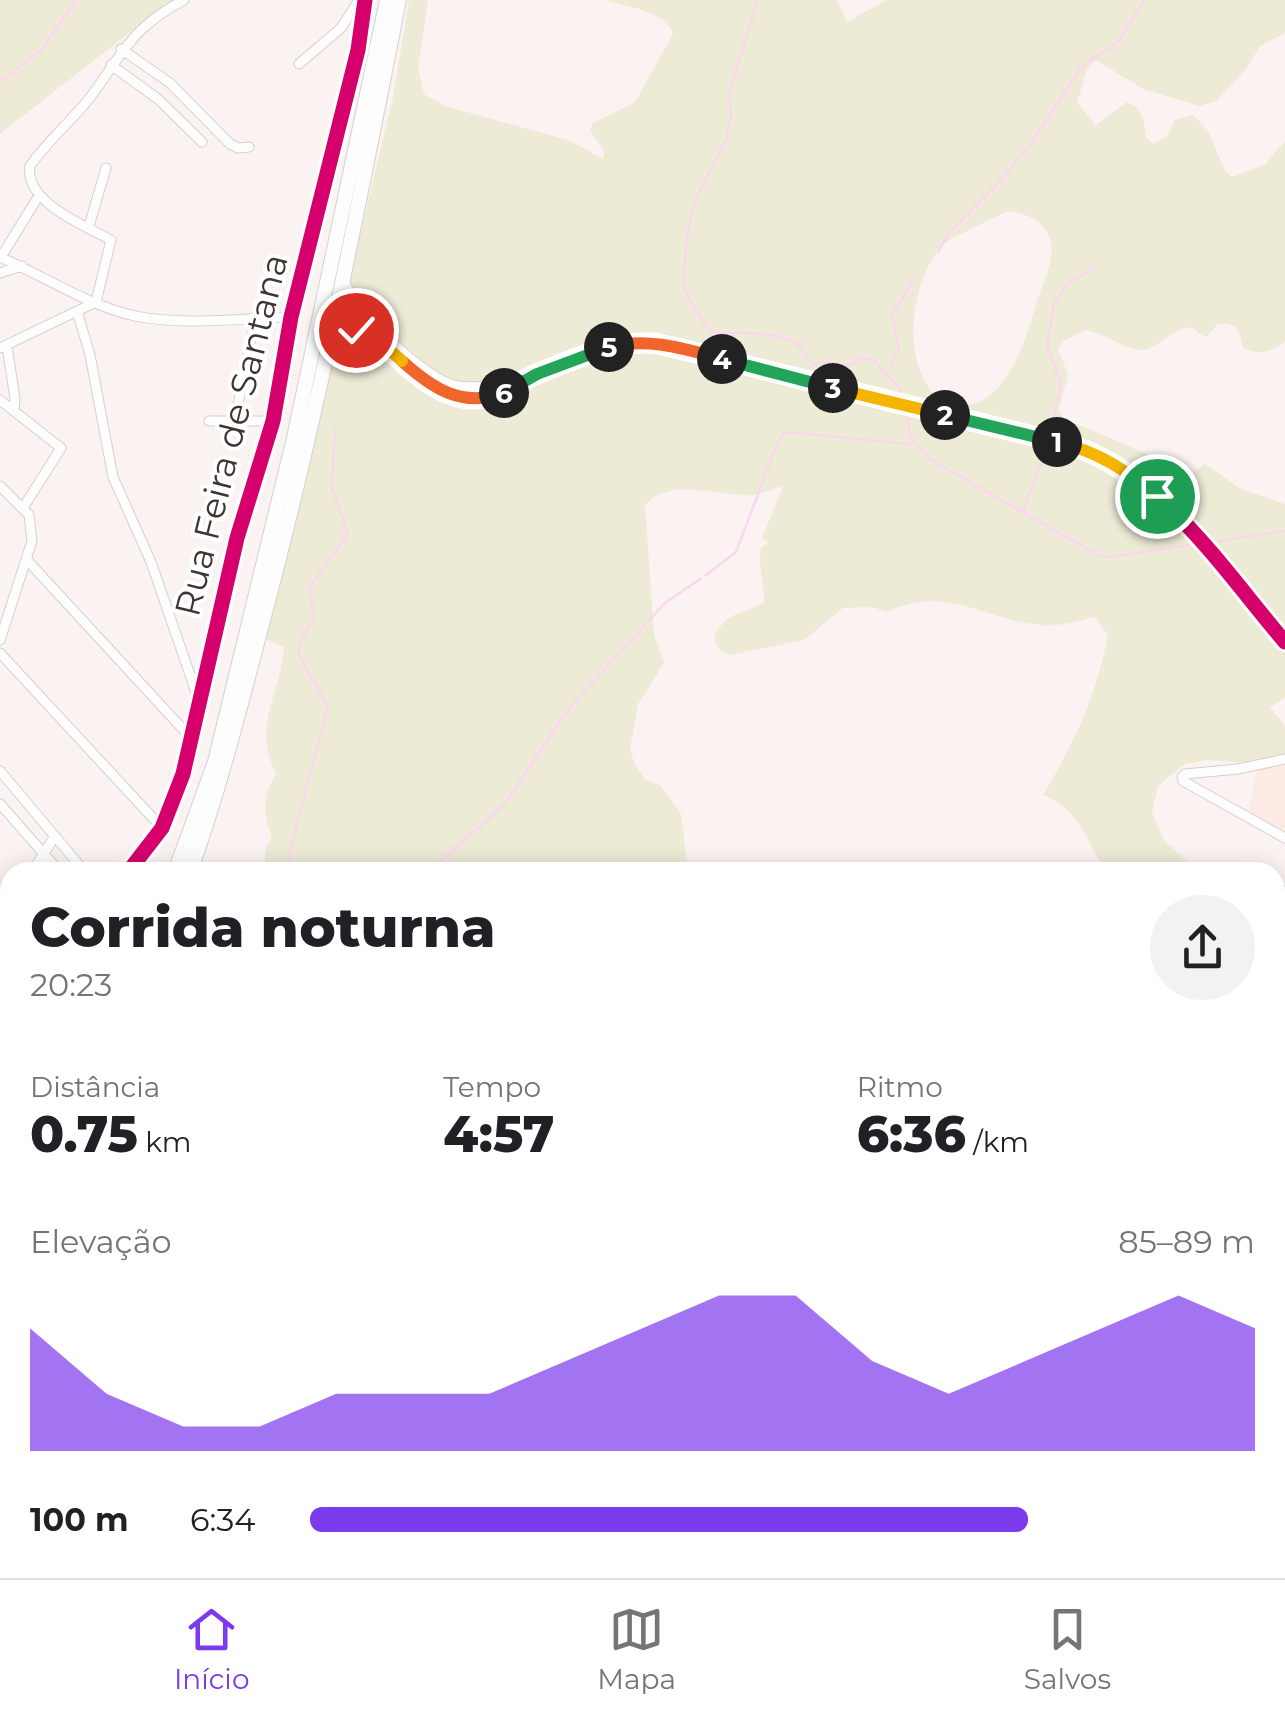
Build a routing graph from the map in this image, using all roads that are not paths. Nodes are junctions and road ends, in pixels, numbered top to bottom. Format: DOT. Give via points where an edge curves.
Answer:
graph roads {
  1 [pos="184,0"];
  2 [pos="362,0"];
  3 [pos="388,0"];
  4 [pos="399,0"];
  5 [pos="122,49"];
  6 [pos="299,64"];
  7 [pos="111,65"];
  8 [pos="202,142"];
  9 [pos="249,147"];
  10 [pos="106,168"];
  11 [pos="38,197"];
  12 [pos="89,226"];
  13 [pos="0,257"];
  14 [pos="22,266"];
  15 [pos="0,274"];
  16 [pos="344,278"];
  17 [pos="96,302"];
  18 [pos="77,311"];
  19 [pos="291,316"];
  20 [pos="256,318"];
  21 [pos="331,343"];
  22 [pos="4,347"];
  23 [pos="525,380"];
  24 [pos="0,400"];
  25 [pos="14,411"];
  26 [pos="210,420"];
  27 [pos="236,420"];
  28 [pos="272,421"];
  29 [pos="0,486"];
  30 [pos="23,508"];
  31 [pos="28,560"];
  32 [pos="0,640"];
  33 [pos="1285,642"];
  34 [pos="0,653"];
  35 [pos="198,698"];
  36 [pos="192,738"];
  37 [pos="1285,759"];
  38 [pos="0,771"];
  39 [pos="0,804"];
  40 [pos="162,828"];
  41 [pos="56,836"];
  42 [pos="1285,838"];
  43 [pos="44,853"];
  44 [pos="38,862"];
  45 [pos="52,862"];
  46 [pos="78,862"];
  47 [pos="136,862"];
  48 [pos="180,862"];
  49 [pos="193,862"];
  1 -- 5 [label="street" via="154,17"];
  2 -- 6 [label="street"];
  2 -- 19 [label="street, Rua Feira de Santana" via="358,50"];
  3 -- 48 [label="main road" via="294,438 215,762"];
  4 -- 16 [label="main road"];
  5 -- 7 [label="street"];
  5 -- 9 [label="street" via="170,83 230,144"];
  7 -- 8 [label="street" via="158,98"];
  7 -- 11 [label="street" via="30,166"];
  10 -- 12 [label="street"];
  11 -- 12 [label="street"];
  11 -- 13 [label="street"];
  12 -- 17 [label="street" via="111,240"];
  13 -- 14 [label="street"];
  14 -- 15 [label="street"];
  14 -- 17 [label="street"];
  16 -- 21 [label="main road"];
  16 -- 23 [label="street" via="361,310 441,380 466,387"];
  17 -- 18 [label="street"];
  17 -- 20 [label="street" via="157,318"];
  18 -- 22 [label="street"];
  18 -- 35 [label="street" via="113,477"];
  19 -- 20 [label="street"];
  19 -- 28 [label="street, Rua Feira de Santana"];
  20 -- 27 [label="street"];
  21 -- 23 [label="street" via="364,330 426,381 465,400 487,399"];
  21 -- 49 [label="main road" via="228,755"];
  22 -- 25 [label="street"];
  23 -- 33 [label="street" via="613,346 655,343 1074,446 1119,466 1157,496"];
  24 -- 25 [label="street"];
  25 -- 30 [label="street" via="62,448"];
  26 -- 27 [label="street"];
  27 -- 28 [label="street"];
  28 -- 35 [label="street, Rua Feira de Santana"];
  29 -- 30 [label="street"];
  30 -- 31 [label="street" via="32,528"];
  31 -- 32 [label="street"];
  31 -- 36 [label="street"];
  34 -- 40 [label="street"];
  35 -- 36 [label="street, Rua Feira de Santana"];
  36 -- 40 [label="street, Rua Feira de Santana"];
  37 -- 42 [label="street" via="1182,778"];
  38 -- 41 [label="street"];
  39 -- 43 [label="street"];
  40 -- 47 [label="street, Rua Feira de Santana"];
  41 -- 43 [label="street"];
  41 -- 46 [label="street"];
  43 -- 44 [label="street"];
  43 -- 45 [label="street"];
}
